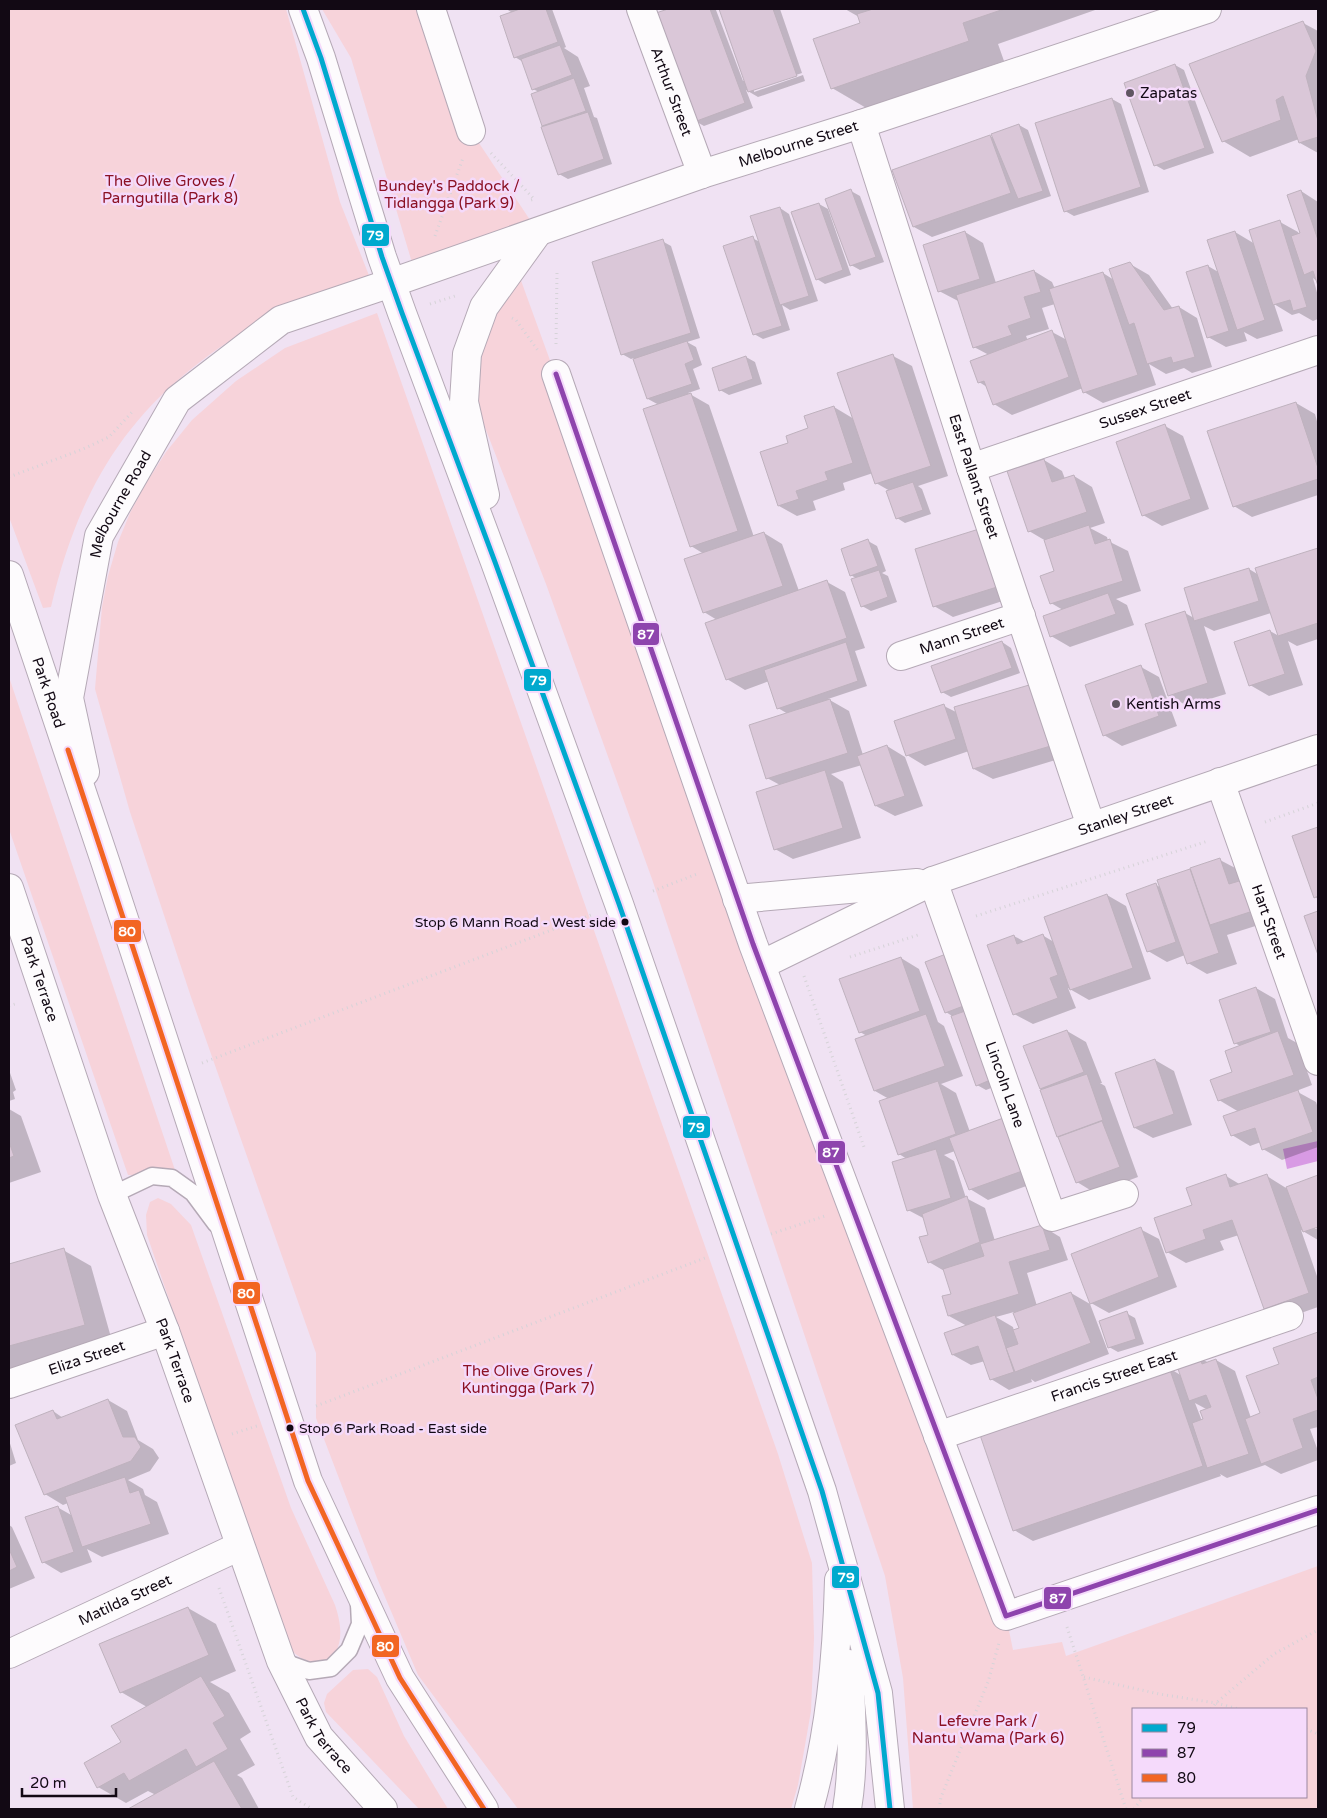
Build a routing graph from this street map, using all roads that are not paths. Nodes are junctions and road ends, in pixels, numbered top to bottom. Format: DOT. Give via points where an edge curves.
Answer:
graph roads {
  1 [pos="303,9"];
  2 [pos="431,9"];
  3 [pos="641,9"];
  4 [pos="1207,9"];
  5 [pos="861,124"];
  6 [pos="471,131"];
  7 [pos="702,174"];
  8 [pos="538,232"];
  9 [pos="391,283"];
  10 [pos="1318,350"];
  11 [pos="556,374"];
  12 [pos="971,468"];
  13 [pos="9,575"];
  14 [pos="509,599"];
  15 [pos="1021,616"];
  16 [pos="902,656"];
  17 [pos="1318,749"];
  18 [pos="1220,782"];
  19 [pos="1091,826"];
  20 [pos="105,861"];
  21 [pos="933,882"];
  22 [pos="9,888"];
  23 [pos="737,899"];
  24 [pos="761,965"];
  25 [pos="1318,1061"];
  26 [pos="1124,1194"];
  27 [pos="112,1195"];
  28 [pos="231,1244"];
  29 [pos="1290,1316"];
  30 [pos="165,1331"];
  31 [pos="9,1384"];
  32 [pos="938,1436"];
  33 [pos="1318,1510"];
  34 [pos="240,1546"];
  35 [pos="838,1551"];
  36 [pos="358,1591"];
  37 [pos="9,1654"];
  38 [pos="281,1661"];
  39 [pos="383,1809"];
  40 [pos="484,1809"];
  41 [pos="809,1809"];
  42 [pos="847,1809"];
  43 [pos="890,1809"];
  1 -- 9 [label="main road"];
  2 -- 6 [label="main road"];
  3 -- 7 [label="main road, Arthur Street"];
  4 -- 5 [label="main road, Melbourne Street"];
  5 -- 7 [label="main road, Melbourne Street"];
  5 -- 12 [label="main road, East Pallant Street"];
  7 -- 8 [label="main road, Melbourne Street"];
  8 -- 9 [label="main road, Melbourne Street"];
  8 -- 14 [label="main road" via="484,307 467,354 464,402"];
  9 -- 14 [label="main road"];
  9 -- 20 [label="main road, Melbourne Road" via="281,320 177,400 99,536 69,698"];
  10 -- 12 [label="main road, Sussex Street"];
  11 -- 23 [label="main road"];
  12 -- 15 [label="main road, East Pallant Street"];
  13 -- 20 [label="main road, Park Road"];
  14 -- 35 [label="main road" via="622,913 822,1491"];
  15 -- 16 [label="main road, Mann Street"];
  15 -- 19 [label="main road, East Pallant Street"];
  17 -- 18 [label="main road, Stanley Street"];
  18 -- 19 [label="main road, Stanley Street"];
  18 -- 25 [label="main road, Hart Street"];
  19 -- 21 [label="main road, Stanley Street"];
  20 -- 28 [label="main road, Park Road"];
  21 -- 23 [label="main road, Stanley Street"];
  21 -- 24 [label="main road, Stanley Street"];
  21 -- 26 [label="main road, Lincoln Lane" via="1052,1217"];
  22 -- 27 [label="main road, Park Terrace"];
  23 -- 24 [label="main road"];
  24 -- 32 [label="main road"];
  27 -- 28 [label="lane" via="152,1176 172,1178 193,1193"];
  27 -- 30 [label="main road, Park Terrace"];
  28 -- 36 [label="main road, Park Road" via="308,1480"];
  29 -- 32 [label="main road, Francis Street East"];
  30 -- 31 [label="main road, Eliza Street"];
  30 -- 34 [label="main road, Park Terrace"];
  32 -- 33 [label="main road" via="1006,1616"];
  34 -- 37 [label="main road, Matilda Street"];
  34 -- 38 [label="main road, Park Terrace"];
  35 -- 41 [label="main road" via="833,1685 822,1757"];
  35 -- 42 [label="main road" via="845,1601 852,1722"];
  35 -- 43 [label="main road" via="878,1693"];
  36 -- 38 [label="lane" via="360,1624 349,1650 331,1668 309,1671"];
  36 -- 40 [label="main road, Park Road" via="400,1678"];
  38 -- 39 [label="main road, Park Terrace" via="318,1737"];
}
